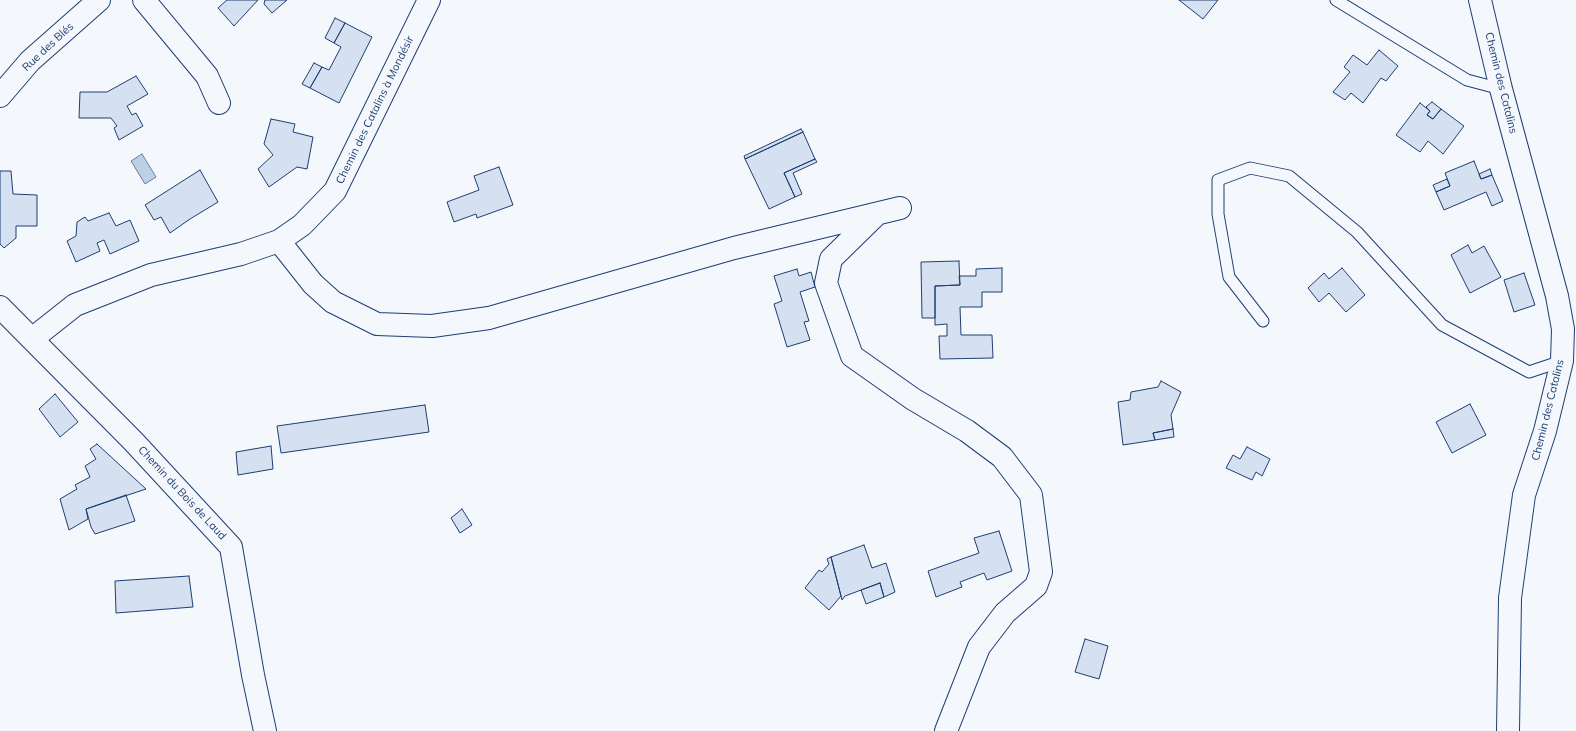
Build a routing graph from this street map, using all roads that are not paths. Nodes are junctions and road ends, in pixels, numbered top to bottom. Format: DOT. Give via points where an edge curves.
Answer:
graph roads {
  1 [pos="99,0"];
  2 [pos="144,0"];
  3 [pos="429,0"];
  4 [pos="1336,0"];
  5 [pos="1480,0"];
  6 [pos="1501,89"];
  7 [pos="0,96"];
  8 [pos="219,103"];
  9 [pos="900,208"];
  10 [pos="877,214"];
  11 [pos="279,241"];
  12 [pos="0,307"];
  13 [pos="1263,321"];
  14 [pos="32,339"];
  15 [pos="1562,361"];
  16 [pos="265,731"];
  17 [pos="946,731"];
  18 [pos="1508,731"];
  1 -- 7 [label="street, Rue des Blés" via="30,61"];
  2 -- 8 [label="street" via="207,76"];
  3 -- 11 [label="street, Chemin des Catalins à Mondésir" via="335,191 302,225"];
  4 -- 6 [label="lane" via="1467,80"];
  5 -- 6 [label="street, Chemin des Catalins"];
  6 -- 15 [label="street, Chemin des Catalins" via="1557,296 1563,329"];
  9 -- 10 [label="street"];
  10 -- 11 [label="street" via="734,248 489,318 432,326 377,324 333,302 313,284"];
  10 -- 17 [label="street" via="831,259 826,283 852,356 913,399 967,431 1002,457 1031,495 1041,572 1036,586 1005,612 979,646"];
  11 -- 14 [label="street, Chemin des Catalins à Mondésir" via="241,254 151,275 75,305"];
  12 -- 14 [label="street, Chemin du Bois de Laud"];
  13 -- 15 [label="lane" via="1229,276 1218,214 1218,180 1250,168 1289,176 1351,227 1442,325 1529,372"];
  14 -- 16 [label="street, Chemin du Bois de Laud" via="134,442 231,547"];
  15 -- 18 [label="street, Chemin des Catalins" via="1523,503 1510,598"];
}
